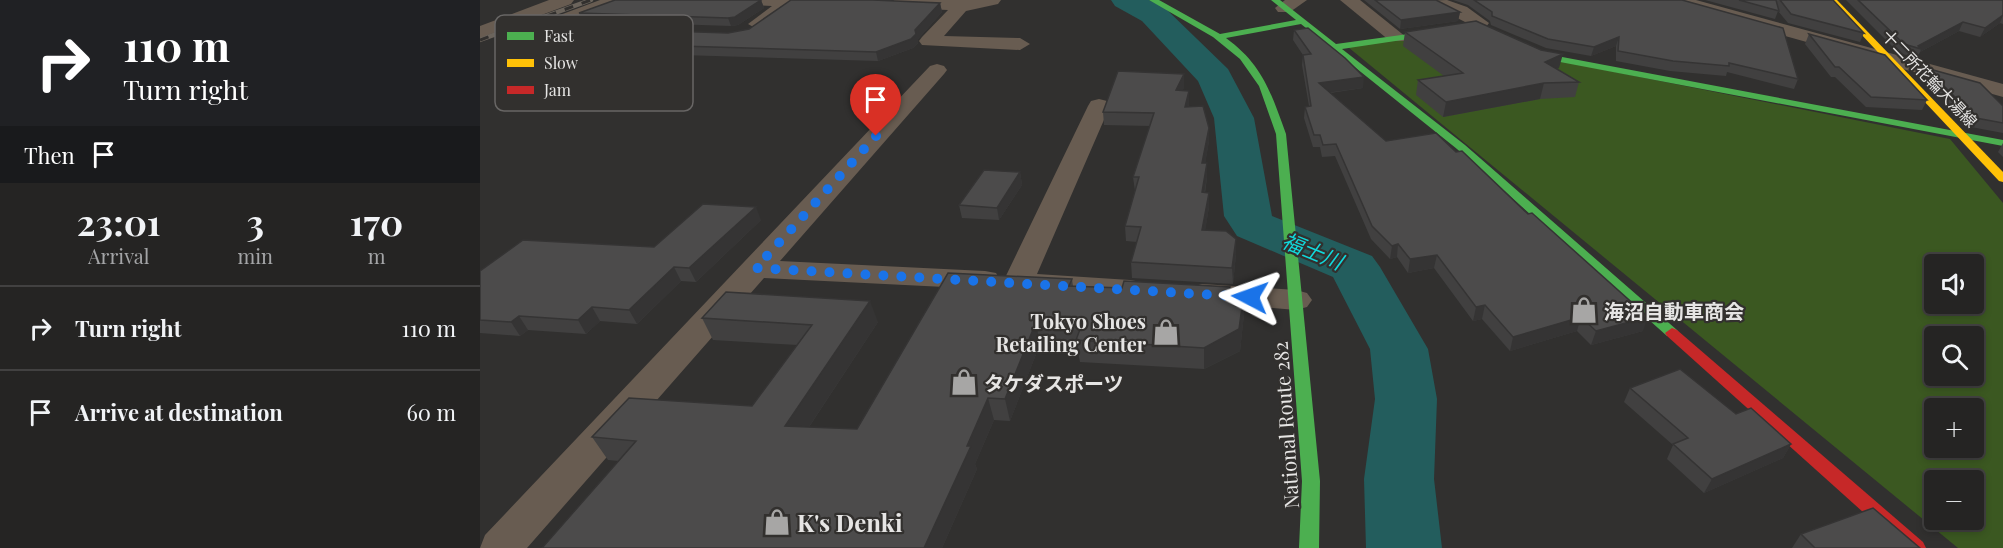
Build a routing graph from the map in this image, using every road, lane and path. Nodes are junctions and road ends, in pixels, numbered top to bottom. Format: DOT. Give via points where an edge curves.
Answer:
graph roads {
  1 [pos="565,0"];
  2 [pos="616,0"];
  3 [pos="747,0"];
  4 [pos="992,0"];
  5 [pos="1153,0"];
  6 [pos="1349,0"];
  7 [pos="1677,0"];
  8 [pos="1833,0"];
  9 [pos="1433,1"];
  10 [pos="790,2"];
  11 [pos="810,2"];
  12 [pos="941,2"];
  13 [pos="884,3"];
  14 [pos="1286,3"];
  15 [pos="962,5"];
  16 [pos="525,15"];
  17 [pos="576,15"];
  18 [pos="1300,22"];
  19 [pos="495,26"];
  20 [pos="1481,29"];
  21 [pos="480,32"];
  22 [pos="744,32"];
  23 [pos="1397,37"];
  24 [pos="1219,38"];
  25 [pos="1508,41"];
  26 [pos="1020,44"];
  27 [pos="1335,46"];
  28 [pos="1889,60"];
  29 [pos="937,70"];
  30 [pos="2003,91"];
  31 [pos="1099,106"];
  32 [pos="1960,134"];
  33 [pos="2003,143"];
  34 [pos="2003,179"];
  35 [pos="756,268"];
  36 [pos="1018,282"];
  37 [pos="1296,300"];
  38 [pos="500,548"];
  39 [pos="1308,548"];
  40 [pos="1916,548"];
  1 -- 16 [label="street"];
  2 -- 17 [label="street"];
  3 -- 10 [label="street"];
  4 -- 15 [label="street"];
  5 -- 24 [label="main road, National Route 282"];
  6 -- 23 [label="street"];
  7 -- 28 [label="street"];
  8 -- 28 [label="main road, 十二所花輪大湯線"];
  9 -- 20 [label="street" via="1461,11 1480,23"];
  10 -- 11 [label="street"];
  10 -- 22 [label="street"];
  12 -- 13 [label="street"];
  12 -- 15 [label="street"];
  14 -- 18 [label="main road"];
  15 -- 26 [label="street" via="929,41"];
  18 -- 24 [label="main road"];
  18 -- 27 [label="main road"];
  19 -- 21 [label="street"];
  20 -- 23 [label="main road"];
  23 -- 27 [label="main road"];
  24 -- 37 [label="main road, National Route 282" via="1239,54 1263,85 1281,134"];
  25 -- 32 [label="main road" via="1539,55"];
  27 -- 40 [label="main road" via="1461,147"];
  28 -- 30 [label="street"];
  28 -- 32 [label="main road, 十二所花輪大湯線"];
  29 -- 35 [label="street"];
  31 -- 36 [label="street"];
  32 -- 33 [label="main road"];
  32 -- 34 [label="main road, 十二所花輪大湯線"];
  35 -- 36 [label="street"];
  35 -- 38 [label="street"];
  36 -- 37 [label="street"];
  37 -- 39 [label="main road, National Route 282" via="1311,482"];
}
